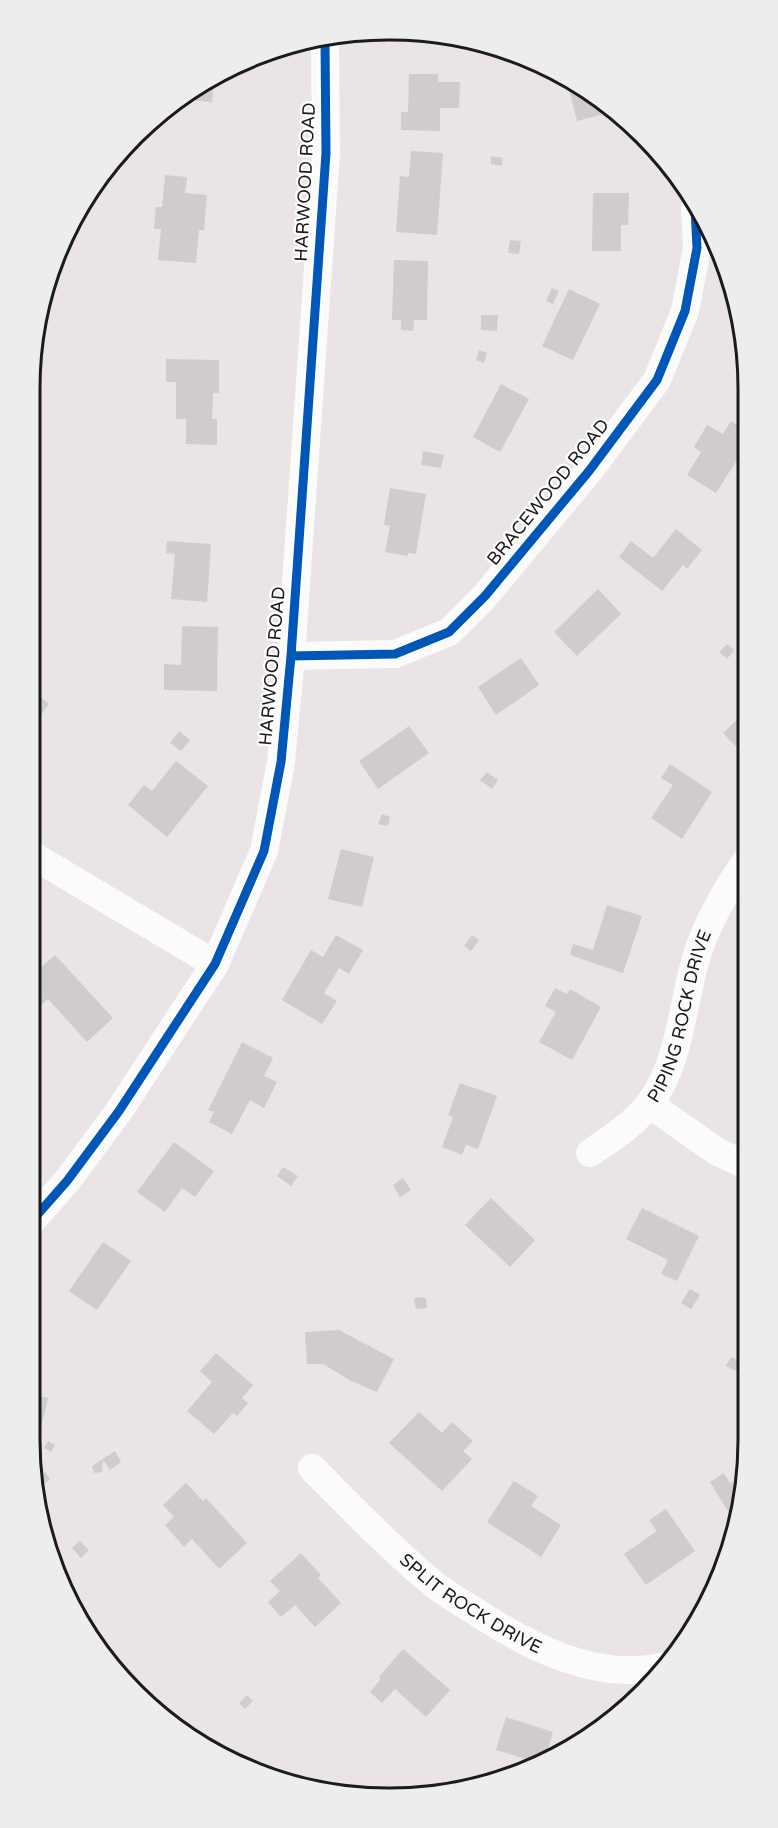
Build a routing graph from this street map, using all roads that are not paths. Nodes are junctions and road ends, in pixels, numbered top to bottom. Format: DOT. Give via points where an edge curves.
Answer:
graph roads {
  1 [pos="325,46"];
  2 [pos="696,224"];
  3 [pos="291,656"];
  4 [pos="40,860"];
  5 [pos="738,874"];
  6 [pos="215,964"];
  7 [pos="649,1104"];
  8 [pos="590,1153"];
  9 [pos="738,1162"];
  10 [pos="40,1212"];
  11 [pos="312,1468"];
  12 [pos="650,1670"];
  1 -- 3 [label="street, HARWOOD ROAD" via="326,153"];
  2 -- 3 [label="street, BRACEWOOD ROAD" via="697,248 685,311 657,380 590,471 484,596 449,632 395,654"];
  3 -- 6 [label="street, HARWOOD ROAD" via="281,762 264,851"];
  4 -- 6 [label="street"];
  5 -- 7 [label="street, PIPING ROCK DRIVE" via="702,940 674,1050"];
  6 -- 10 [label="street, HARWOOD ROAD" via="119,1111"];
  7 -- 8 [label="street, PIPING ROCK DRIVE" via="625,1128"];
  7 -- 9 [label="street" via="716,1151"];
  11 -- 12 [label="street, SPLIT ROCK DRIVE" via="436,1586 497,1626 557,1656 593,1666"];
}
